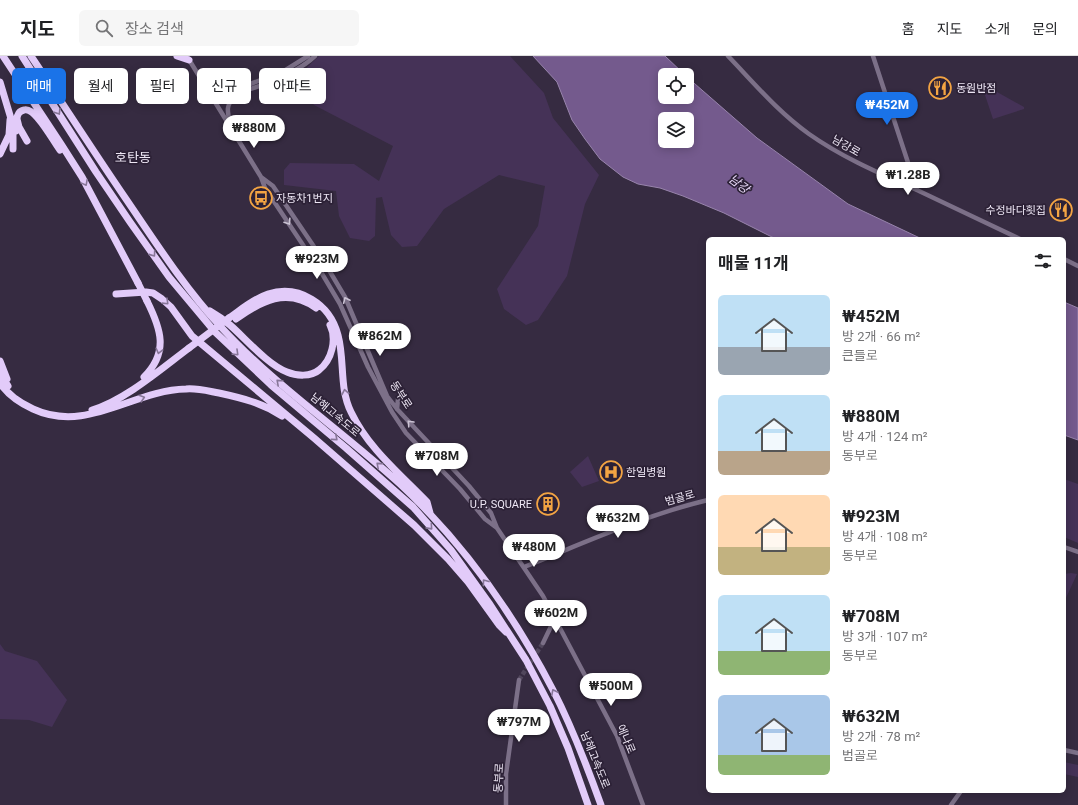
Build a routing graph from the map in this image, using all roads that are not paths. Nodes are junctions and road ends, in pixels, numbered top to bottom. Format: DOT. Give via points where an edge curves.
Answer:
graph roads {
  1 [pos="2,56"];
  2 [pos="22,56"];
  3 [pos="31,56"];
  4 [pos="177,56"];
  5 [pos="308,56"];
  6 [pos="315,56"];
  7 [pos="728,56"];
  8 [pos="873,56"];
  9 [pos="187,58"];
  10 [pos="197,74"];
  11 [pos="0,82"];
  12 [pos="251,85"];
  13 [pos="251,87"];
  14 [pos="216,104"];
  15 [pos="229,104"];
  16 [pos="10,114"];
  17 [pos="14,126"];
  18 [pos="232,131"];
  19 [pos="13,149"];
  20 [pos="3,152"];
  21 [pos="74,164"];
  22 [pos="909,166"];
  23 [pos="262,177"];
  24 [pos="893,180"];
  25 [pos="917,190"];
  26 [pos="1016,237"];
  27 [pos="1066,260"];
  28 [pos="1078,266"];
  29 [pos="116,294"];
  30 [pos="200,304"];
  31 [pos="231,320"];
  32 [pos="190,350"];
  33 [pos="0,361"];
  34 [pos="0,374"];
  35 [pos="0,383"];
  36 [pos="11,389"];
  37 [pos="403,391"];
  38 [pos="114,401"];
  39 [pos="397,409"];
  40 [pos="92,413"];
  41 [pos="324,446"];
  42 [pos="706,501"];
  43 [pos="430,513"];
  44 [pos="497,528"];
  45 [pos="1066,548"];
  46 [pos="1078,552"];
  47 [pos="524,567"];
  48 [pos="555,618"];
  49 [pos="512,637"];
  50 [pos="543,643"];
  51 [pos="518,680"];
  52 [pos="1066,750"];
  53 [pos="1078,753"];
  54 [pos="960,793"];
  55 [pos="506,805"];
  56 [pos="588,805"];
  57 [pos="601,805"];
  58 [pos="643,805"];
  59 [pos="951,805"];
  1 -- 21 [label="highway"];
  2 -- 49 [label="highway, 남해고속도로, one-way" via="96,172 191,305 239,356 412,507 451,550"];
  3 -- 30 [label="highway, 남해고속도로" via="171,266"];
  4 -- 9 [label="highway"];
  5 -- 12 [label="street" via="284,71"];
  6 -- 13 [label="street" via="282,78"];
  7 -- 24 [label="street, 남강로" via="768,99 808,133 848,159"];
  8 -- 22 [label="street"];
  9 -- 10 [label="street, 동부로"];
  11 -- 16 [label="highway"];
  14 -- 18 [label="street, 동부로"];
  15 -- 18 [label="street" via="227,112"];
  16 -- 17 [label="highway"];
  16 -- 20 [label="highway"];
  17 -- 19 [label="highway"];
  17 -- 21 [label="highway" via="26,142 17,119 26,109 31,110 58,148"];
  18 -- 23 [label="street, 동부로"];
  21 -- 38 [label="highway, one-way, bridge" via="147,301 161,340 158,354 147,374"];
  22 -- 24 [label="street"];
  22 -- 25 [label="street"];
  39 -- 23 [label="street, 동부로, one-way" via="387,396 345,297 273,186"];
  23 -- 44 [label="street, 동부로, one-way" via="265,188 340,304 368,367 406,433 485,519"];
  24 -- 25 [label="street, 남강로"];
  25 -- 26 [label="street, 남강로"];
  27 -- 28 [label="street"];
  29 -- 41 [label="highway, one-way" via="146,292 157,295 171,307 192,336"];
  30 -- 31 [label="highway" via="230,324 272,362 287,372 300,375 317,371 325,363 332,347 333,337 326,318 310,303 302,300 272,299"];
  43 -- 30 [label="highway, 남해고속도로, one-way" via="376,463 273,377"];
  31 -- 32 [label="highway, bridge"];
  43 -- 31 [label="highway, one-way" via="427,502 370,442 351,413 346,402 338,336 324,309 301,294 280,292 257,299"];
  32 -- 38 [label="highway"];
  32 -- 40 [label="highway" via="121,401"];
  33 -- 36 [label="highway"];
  34 -- 36 [label="highway"];
  35 -- 40 [label="highway" via="17,401 46,414 67,417"];
  36 -- 38 [label="highway" via="29,404 53,412 79,413 97,409"];
  37 -- 39 [label="street" via="398,398"];
  44 -- 39 [label="street, 동부로, one-way" via="491,513 469,486"];
  40 -- 41 [label="highway, one-way" via="103,412 159,392 199,389 263,405"];
  41 -- 49 [label="highway" via="399,511 448,559 499,625"];
  42 -- 47 [label="street, 범골로" via="664,512"];
  57 -- 43 [label="highway, 남해고속도로, one-way" via="581,751 530,648 466,555"];
  44 -- 47 [label="street, 동부로"];
  45 -- 46 [label="street"];
  47 -- 48 [label="street, 동부로"];
  48 -- 50 [label="street"];
  48 -- 58 [label="street, 에나로" via="617,736"];
  49 -- 56 [label="highway, 남해고속도로" via="550,706"];
  51 -- 55 [label="street, 동부로" via="506,774"];
  52 -- 53 [label="street"];
  54 -- 59 [label="street"];
}
